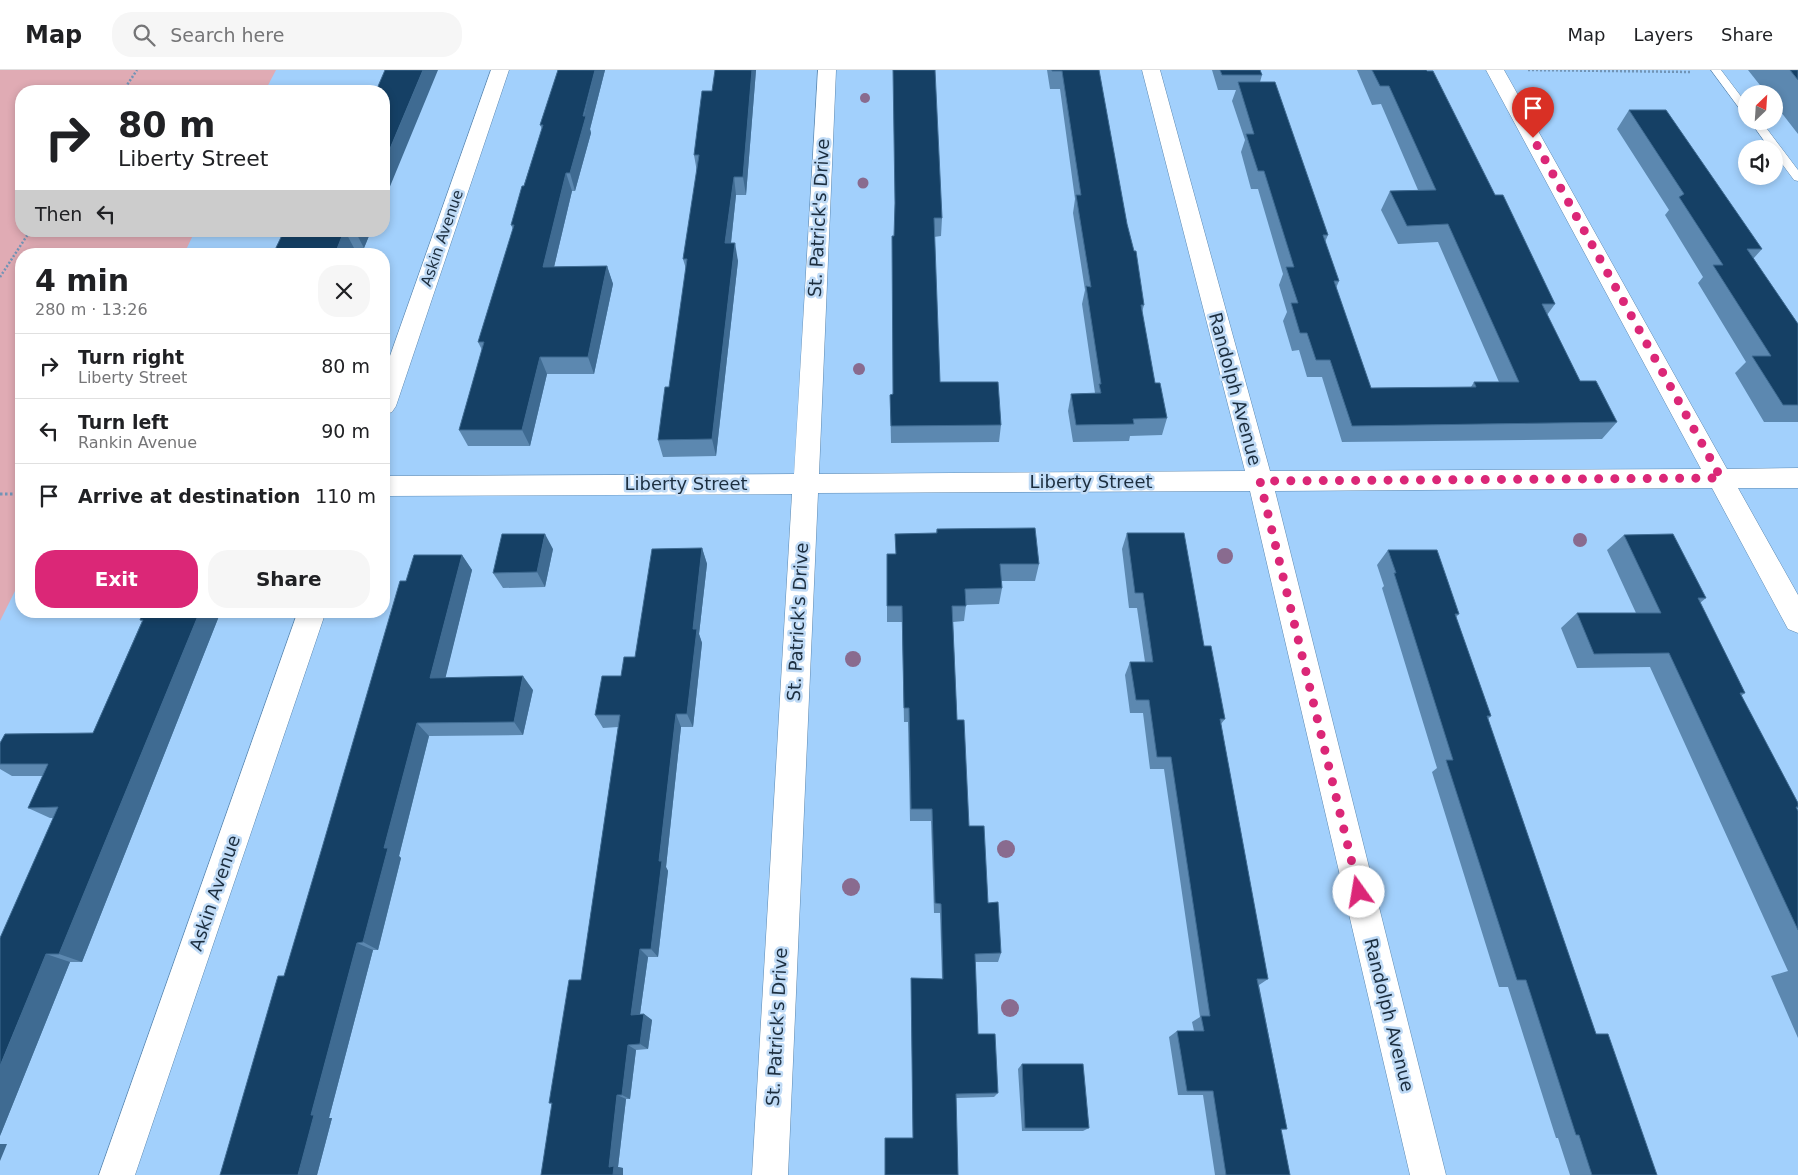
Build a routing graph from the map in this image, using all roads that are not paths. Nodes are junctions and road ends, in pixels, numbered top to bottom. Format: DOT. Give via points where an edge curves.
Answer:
graph roads {
  1 [pos="500,70"];
  2 [pos="827,70"];
  3 [pos="1151,70"];
  4 [pos="1495,70"];
  5 [pos="1716,70"];
  6 [pos="1738,99"];
  7 [pos="1762,130"];
  8 [pos="1798,178"];
  9 [pos="390,389"];
  10 [pos="1721,478"];
  11 [pos="1798,478"];
  12 [pos="1260,481"];
  13 [pos="805,483"];
  14 [pos="390,486"];
  15 [pos="310,618"];
  16 [pos="1798,621"];
  17 [pos="117,1175"];
  18 [pos="770,1175"];
  19 [pos="1428,1175"];
  1 -- 9 [label="street, Askin Avenue"];
  2 -- 13 [label="street, St. Patrick's Drive"];
  3 -- 12 [label="street, Randolph Avenue"];
  4 -- 10 [label="street"];
  5 -- 6 [label="lane"];
  7 -- 8 [label="lane"];
  10 -- 11 [label="street, Liberty Street"];
  10 -- 12 [label="street, Liberty Street"];
  10 -- 16 [label="street"];
  12 -- 13 [label="street, Liberty Street"];
  12 -- 19 [label="street, Randolph Avenue"];
  13 -- 14 [label="street, Liberty Street"];
  13 -- 18 [label="street, St. Patrick's Drive"];
  15 -- 17 [label="street, Askin Avenue"];
}
